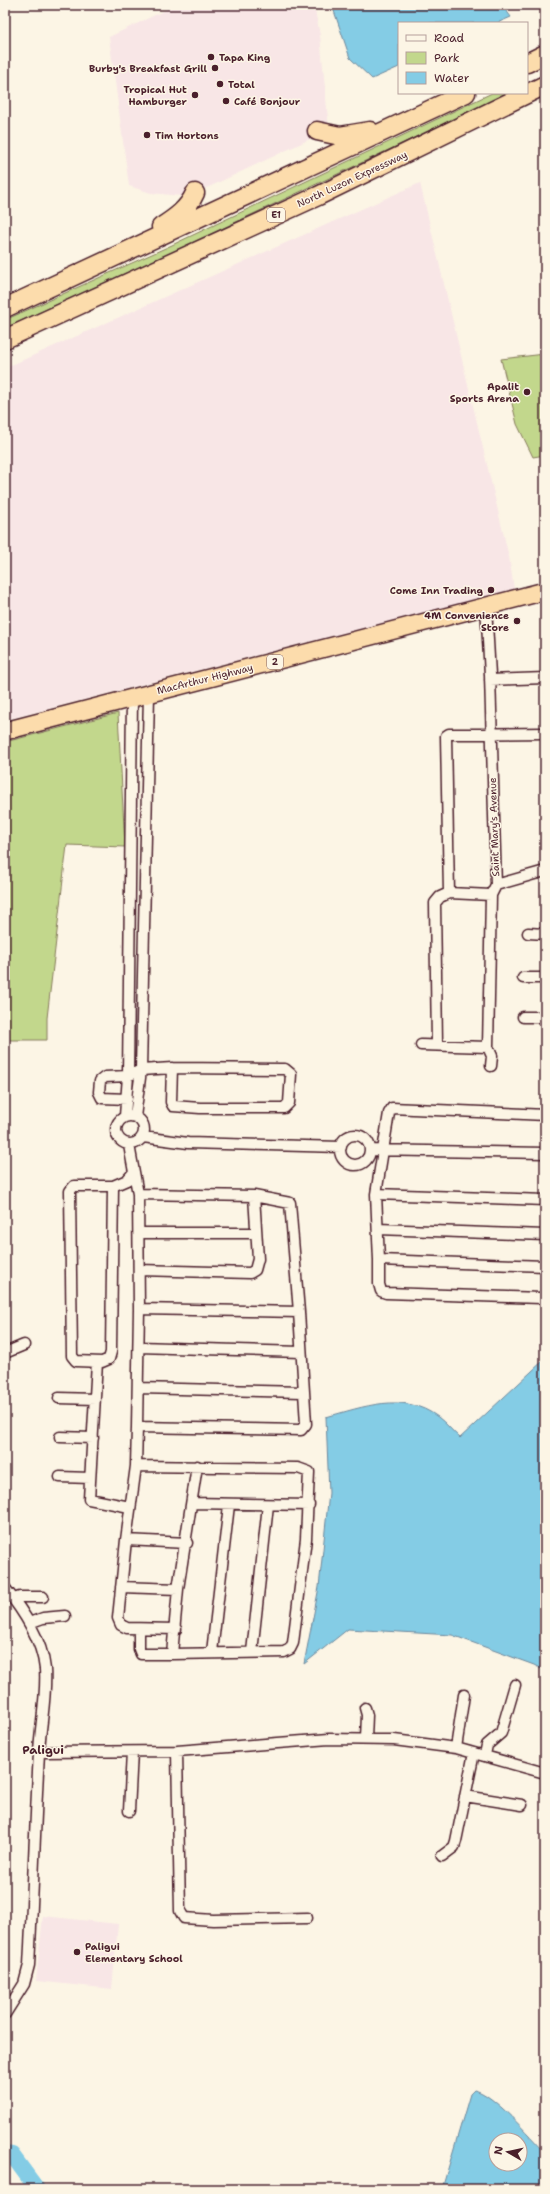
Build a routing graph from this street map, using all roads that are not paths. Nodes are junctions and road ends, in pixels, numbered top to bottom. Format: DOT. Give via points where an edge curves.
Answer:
graph roads {
  1 [pos="545,54"];
  2 [pos="528,62"];
  3 [pos="545,85"];
  4 [pos="528,93"];
  5 [pos="464,94"];
  6 [pos="527,94"];
  7 [pos="442,105"];
  8 [pos="317,131"];
  9 [pos="195,193"];
  10 [pos="115,258"];
  11 [pos="5,308"];
  12 [pos="5,339"];
  13 [pos="545,591"];
  14 [pos="486,606"];
  15 [pos="545,678"];
  16 [pos="490,680"];
  17 [pos="149,694"];
  18 [pos="132,698"];
  19 [pos="148,723"];
  20 [pos="132,725"];
  21 [pos="5,731"];
  22 [pos="491,733"];
  23 [pos="545,733"];
  24 [pos="147,773"];
  25 [pos="132,774"];
  26 [pos="545,871"];
  27 [pos="496,885"];
  28 [pos="131,893"];
  29 [pos="449,893"];
  30 [pos="145,894"];
  31 [pos="491,895"];
  32 [pos="528,933"];
  33 [pos="545,934"];
  34 [pos="524,978"];
  35 [pos="545,978"];
  36 [pos="523,1017"];
  37 [pos="545,1017"];
  38 [pos="437,1044"];
  39 [pos="421,1045"];
  40 [pos="488,1047"];
  41 [pos="491,1066"];
  42 [pos="172,1068"];
  43 [pos="141,1070"];
  44 [pos="128,1076"];
  45 [pos="127,1099"];
  46 [pos="545,1115"];
  47 [pos="130,1117"];
  48 [pos="143,1137"];
  49 [pos="129,1145"];
  50 [pos="341,1147"];
  51 [pos="370,1150"];
  52 [pos="384,1151"];
  53 [pos="545,1153"];
  54 [pos="134,1172"];
  55 [pos="113,1186"];
  56 [pos="138,1194"];
  57 [pos="376,1194"];
  58 [pos="254,1196"];
  59 [pos="545,1200"];
  60 [pos="378,1229"];
  61 [pos="139,1233"];
  62 [pos="256,1233"];
  63 [pos="545,1235"];
  64 [pos="379,1260"];
  65 [pos="545,1266"];
  66 [pos="139,1270"];
  67 [pos="545,1296"];
  68 [pos="139,1309"];
  69 [pos="299,1312"];
  70 [pos="24,1344"];
  71 [pos="139,1347"];
  72 [pos="300,1352"];
  73 [pos="5,1353"];
  74 [pos="97,1362"];
  75 [pos="139,1388"];
  76 [pos="303,1392"];
  77 [pos="59,1398"];
  78 [pos="95,1399"];
  79 [pos="137,1427"];
  80 [pos="60,1437"];
  81 [pos="93,1438"];
  82 [pos="136,1466"];
  83 [pos="197,1466"];
  84 [pos="60,1477"];
  85 [pos="90,1478"];
  86 [pos="192,1503"];
  87 [pos="229,1505"];
  88 [pos="268,1505"];
  89 [pos="309,1506"];
  90 [pos="130,1507"];
  91 [pos="126,1540"];
  92 [pos="186,1543"];
  93 [pos="121,1587"];
  94 [pos="5,1588"];
  95 [pos="178,1589"];
  96 [pos="43,1597"];
  97 [pos="14,1599"];
  98 [pos="65,1616"];
  99 [pos="29,1623"];
  100 [pos="176,1628"];
  101 [pos="139,1629"];
  102 [pos="212,1652"];
  103 [pos="252,1652"];
  104 [pos="172,1654"];
  105 [pos="515,1685"];
  106 [pos="464,1696"];
  107 [pos="365,1708"];
  108 [pos="366,1739"];
  109 [pos="456,1748"];
  110 [pos="177,1751"];
  111 [pos="39,1752"];
  112 [pos="132,1752"];
  113 [pos="474,1753"];
  114 [pos="485,1755"];
  115 [pos="545,1773"];
  116 [pos="465,1796"];
  117 [pos="522,1805"];
  118 [pos="129,1811"];
  119 [pos="442,1856"];
  120 [pos="307,1918"];
  121 [pos="5,2014"];
  1 -- 2 [label="highway"];
  3 -- 4 [label="highway, North Luzon Expressway / E1"];
  5 -- 7 [label="highway"];
  6 -- 12 [label="highway, North Luzon Expressway / E1" via="318,196"];
  7 -- 8 [label="highway" via="364,134 340,136"];
  7 -- 10 [label="highway"];
  9 -- 10 [label="highway" via="191,202 178,216"];
  10 -- 11 [label="highway"];
  13 -- 14 [label="highway, MacArthur Highway / 2"];
  14 -- 16 [label="street, Saint Mary's Avenue"];
  14 -- 17 [label="highway, MacArthur Highway / 2"];
  15 -- 16 [label="street"];
  16 -- 22 [label="street, Saint Mary's Avenue"];
  17 -- 18 [label="highway, MacArthur Highway / 2"];
  17 -- 19 [label="street"];
  18 -- 20 [label="street"];
  18 -- 21 [label="highway, MacArthur Highway / 2"];
  19 -- 20 [label="street"];
  19 -- 24 [label="street"];
  20 -- 25 [label="street"];
  22 -- 23 [label="street"];
  22 -- 27 [label="street, Saint Mary's Avenue"];
  22 -- 29 [label="street" via="446,736"];
  24 -- 25 [label="street"];
  24 -- 30 [label="street"];
  25 -- 28 [label="street"];
  26 -- 27 [label="street"];
  27 -- 31 [label="street, Saint Mary's Avenue"];
  28 -- 30 [label="street"];
  28 -- 44 [label="street"];
  29 -- 31 [label="street"];
  29 -- 38 [label="street" via="435,903"];
  30 -- 43 [label="street"];
  31 -- 40 [label="street, Saint Mary's Avenue"];
  32 -- 33 [label="street"];
  34 -- 35 [label="street"];
  36 -- 37 [label="street"];
  38 -- 39 [label="street"];
  38 -- 40 [label="street"];
  40 -- 41 [label="street, Saint Mary's Avenue" via="492,1056"];
  42 -- 42 [label="street" via="285,1070 291,1074 289,1102 284,1108 173,1106"];
  42 -- 43 [label="street"];
  43 -- 44 [label="street"];
  43 -- 47 [label="street"];
  44 -- 45 [label="street"];
  44 -- 45 [label="street" via="105,1077 100,1081 99,1092 102,1098"];
  45 -- 47 [label="street"];
  46 -- 52 [label="street" via="392,1108 389,1113"];
  47 -- 48 [label="street" via="143,1125"];
  47 -- 49 [label="street" via="117,1124 116,1134 120,1141"];
  48 -- 49 [label="street"];
  48 -- 50 [label="street" via="188,1143"];
  49 -- 54 [label="street"];
  50 -- 51 [label="street" via="349,1137 359,1136 366,1141"];
  50 -- 51 [label="street" via="345,1161 354,1165 363,1162"];
  51 -- 52 [label="street"];
  52 -- 53 [label="street"];
  52 -- 57 [label="street"];
  54 -- 55 [label="street" via="127,1180"];
  54 -- 56 [label="street"];
  55 -- 74 [label="street" via="111,1352 109,1359"];
  55 -- 74 [label="street" via="74,1186 70,1191 72,1356 76,1361"];
  56 -- 58 [label="street"];
  56 -- 61 [label="street"];
  57 -- 59 [label="street"];
  57 -- 60 [label="street"];
  58 -- 62 [label="street"];
  58 -- 69 [label="street" via="290,1203"];
  60 -- 63 [label="street"];
  60 -- 64 [label="street"];
  61 -- 62 [label="street"];
  61 -- 66 [label="street"];
  62 -- 66 [label="street" via="258,1259 255,1270 250,1273"];
  64 -- 65 [label="street"];
  64 -- 67 [label="street" via="378,1284 381,1291 386,1293 540,1298"];
  66 -- 68 [label="street"];
  68 -- 69 [label="street"];
  68 -- 71 [label="street"];
  69 -- 72 [label="street"];
  70 -- 73 [label="street"];
  71 -- 72 [label="street"];
  71 -- 75 [label="street"];
  72 -- 76 [label="street"];
  74 -- 78 [label="street"];
  75 -- 76 [label="street"];
  75 -- 79 [label="street"];
  76 -- 79 [label="street" via="306,1424 301,1430"];
  77 -- 78 [label="street"];
  78 -- 81 [label="street"];
  79 -- 82 [label="street"];
  80 -- 81 [label="street"];
  81 -- 85 [label="street"];
  82 -- 83 [label="street"];
  82 -- 90 [label="street"];
  83 -- 86 [label="street"];
  83 -- 89 [label="street" via="304,1468 310,1474"];
  84 -- 85 [label="street"];
  85 -- 90 [label="street" via="90,1499"];
  86 -- 87 [label="street"];
  86 -- 92 [label="street"];
  87 -- 88 [label="street"];
  87 -- 102 [label="street"];
  88 -- 89 [label="street"];
  88 -- 103 [label="street"];
  89 -- 103 [label="street" via="293,1643 290,1649 284,1652"];
  90 -- 91 [label="street"];
  91 -- 92 [label="street"];
  91 -- 93 [label="street"];
  92 -- 95 [label="street"];
  93 -- 95 [label="street"];
  93 -- 101 [label="street" via="118,1618 121,1625"];
  94 -- 97 [label="street"];
  95 -- 100 [label="street"];
  96 -- 97 [label="street" via="20,1596"];
  97 -- 99 [label="street"];
  98 -- 99 [label="street" via="42,1618"];
  99 -- 111 [label="street" via="39,1646 44,1668"];
  100 -- 101 [label="street"];
  100 -- 104 [label="street"];
  101 -- 104 [label="street" via="141,1654"];
  102 -- 103 [label="street"];
  102 -- 104 [label="street"];
  105 -- 114 [label="street" via="501,1733 487,1745"];
  106 -- 109 [label="street"];
  107 -- 108 [label="street" via="368,1715"];
  108 -- 109 [label="street"];
  108 -- 110 [label="street" via="329,1739"];
  109 -- 113 [label="street"];
  110 -- 112 [label="street"];
  110 -- 120 [label="street" via="180,1911 184,1918"];
  111 -- 112 [label="street"];
  111 -- 121 [label="street" via="29,1965 24,1984"];
  112 -- 118 [label="street"];
  113 -- 114 [label="street"];
  113 -- 116 [label="street"];
  114 -- 115 [label="street"];
  116 -- 117 [label="street"];
  116 -- 119 [label="street" via="454,1847"];
}
